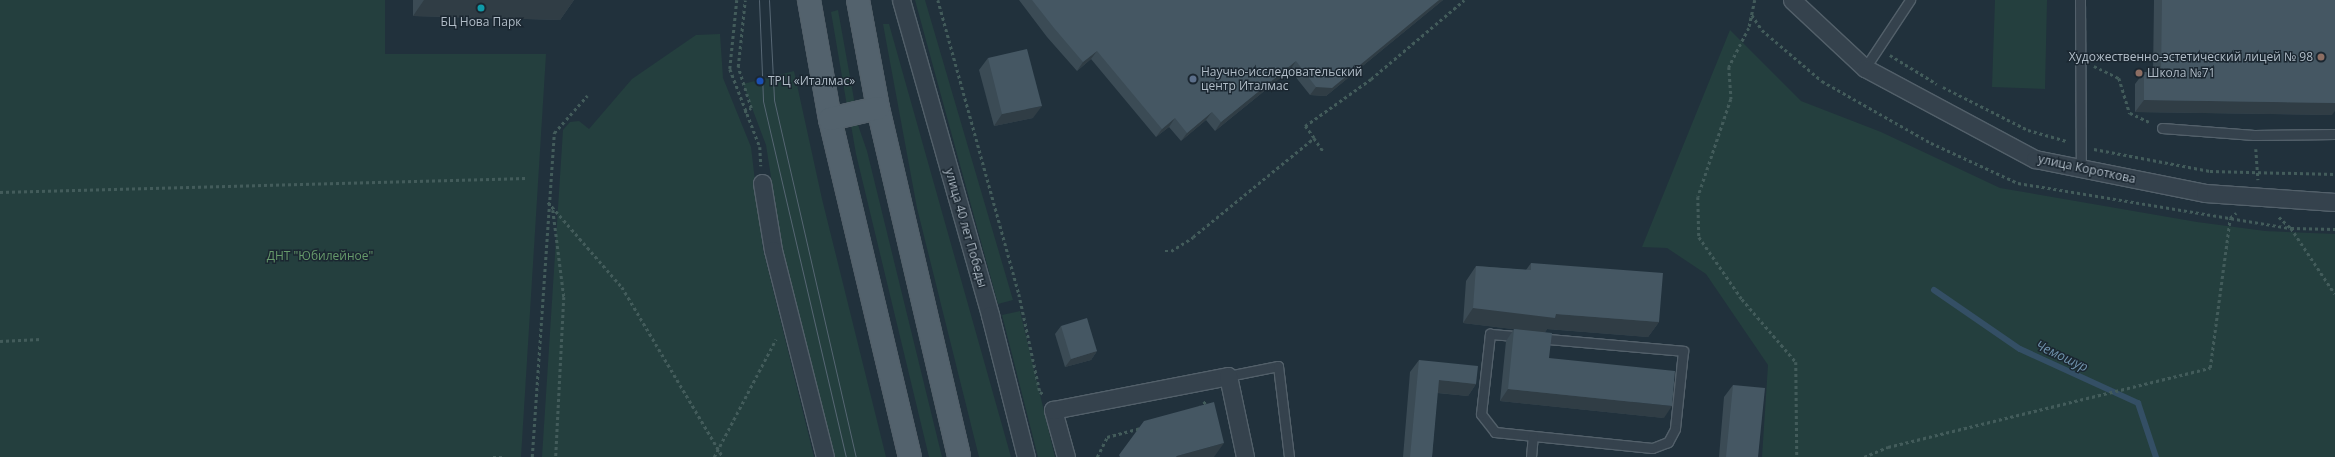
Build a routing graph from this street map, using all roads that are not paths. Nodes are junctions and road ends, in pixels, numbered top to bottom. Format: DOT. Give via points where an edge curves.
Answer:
graph roads {
  1 [pos="809,0"];
  2 [pos="858,0"];
  3 [pos="901,0"];
  4 [pos="1792,0"];
  5 [pos="1910,0"];
  6 [pos="2080,0"];
  7 [pos="1865,68"];
  8 [pos="878,108"];
  9 [pos="830,119"];
  10 [pos="2162,128"];
  11 [pos="2335,134"];
  12 [pos="2081,168"];
  13 [pos="762,183"];
  14 [pos="2335,202"];
  15 [pos="1228,376"];
  16 [pos="1533,436"];
  17 [pos="825,457"];
  18 [pos="910,457"];
  19 [pos="959,457"];
  20 [pos="1026,457"];
  21 [pos="1066,457"];
  22 [pos="1245,457"];
  23 [pos="1289,457"];
  24 [pos="1530,457"];
  1 -- 9 [label="main road"];
  2 -- 8 [label="main road"];
  3 -- 20 [label="street, улица 40 лет Победы" via="990,315"];
  4 -- 7 [label="street, улица Короткова"];
  5 -- 7 [label="lane"];
  6 -- 12 [label="lane"];
  7 -- 12 [label="street, улица Короткова" via="2035,159"];
  8 -- 9 [label="main road"];
  8 -- 19 [label="main road"];
  9 -- 18 [label="main road"];
  10 -- 11 [label="lane" via="2254,135"];
  12 -- 14 [label="street, улица Короткова" via="2205,193"];
  13 -- 17 [label="street" via="789,314"];
  15 -- 21 [label="street" via="1053,410"];
  15 -- 22 [label="street"];
  15 -- 23 [label="lane" via="1278,366"];
  16 -- 16 [label="lane" via="1652,448 1668,442 1674,430 1683,351 1490,334 1482,414 1494,432"];
  16 -- 24 [label="lane"];
}
